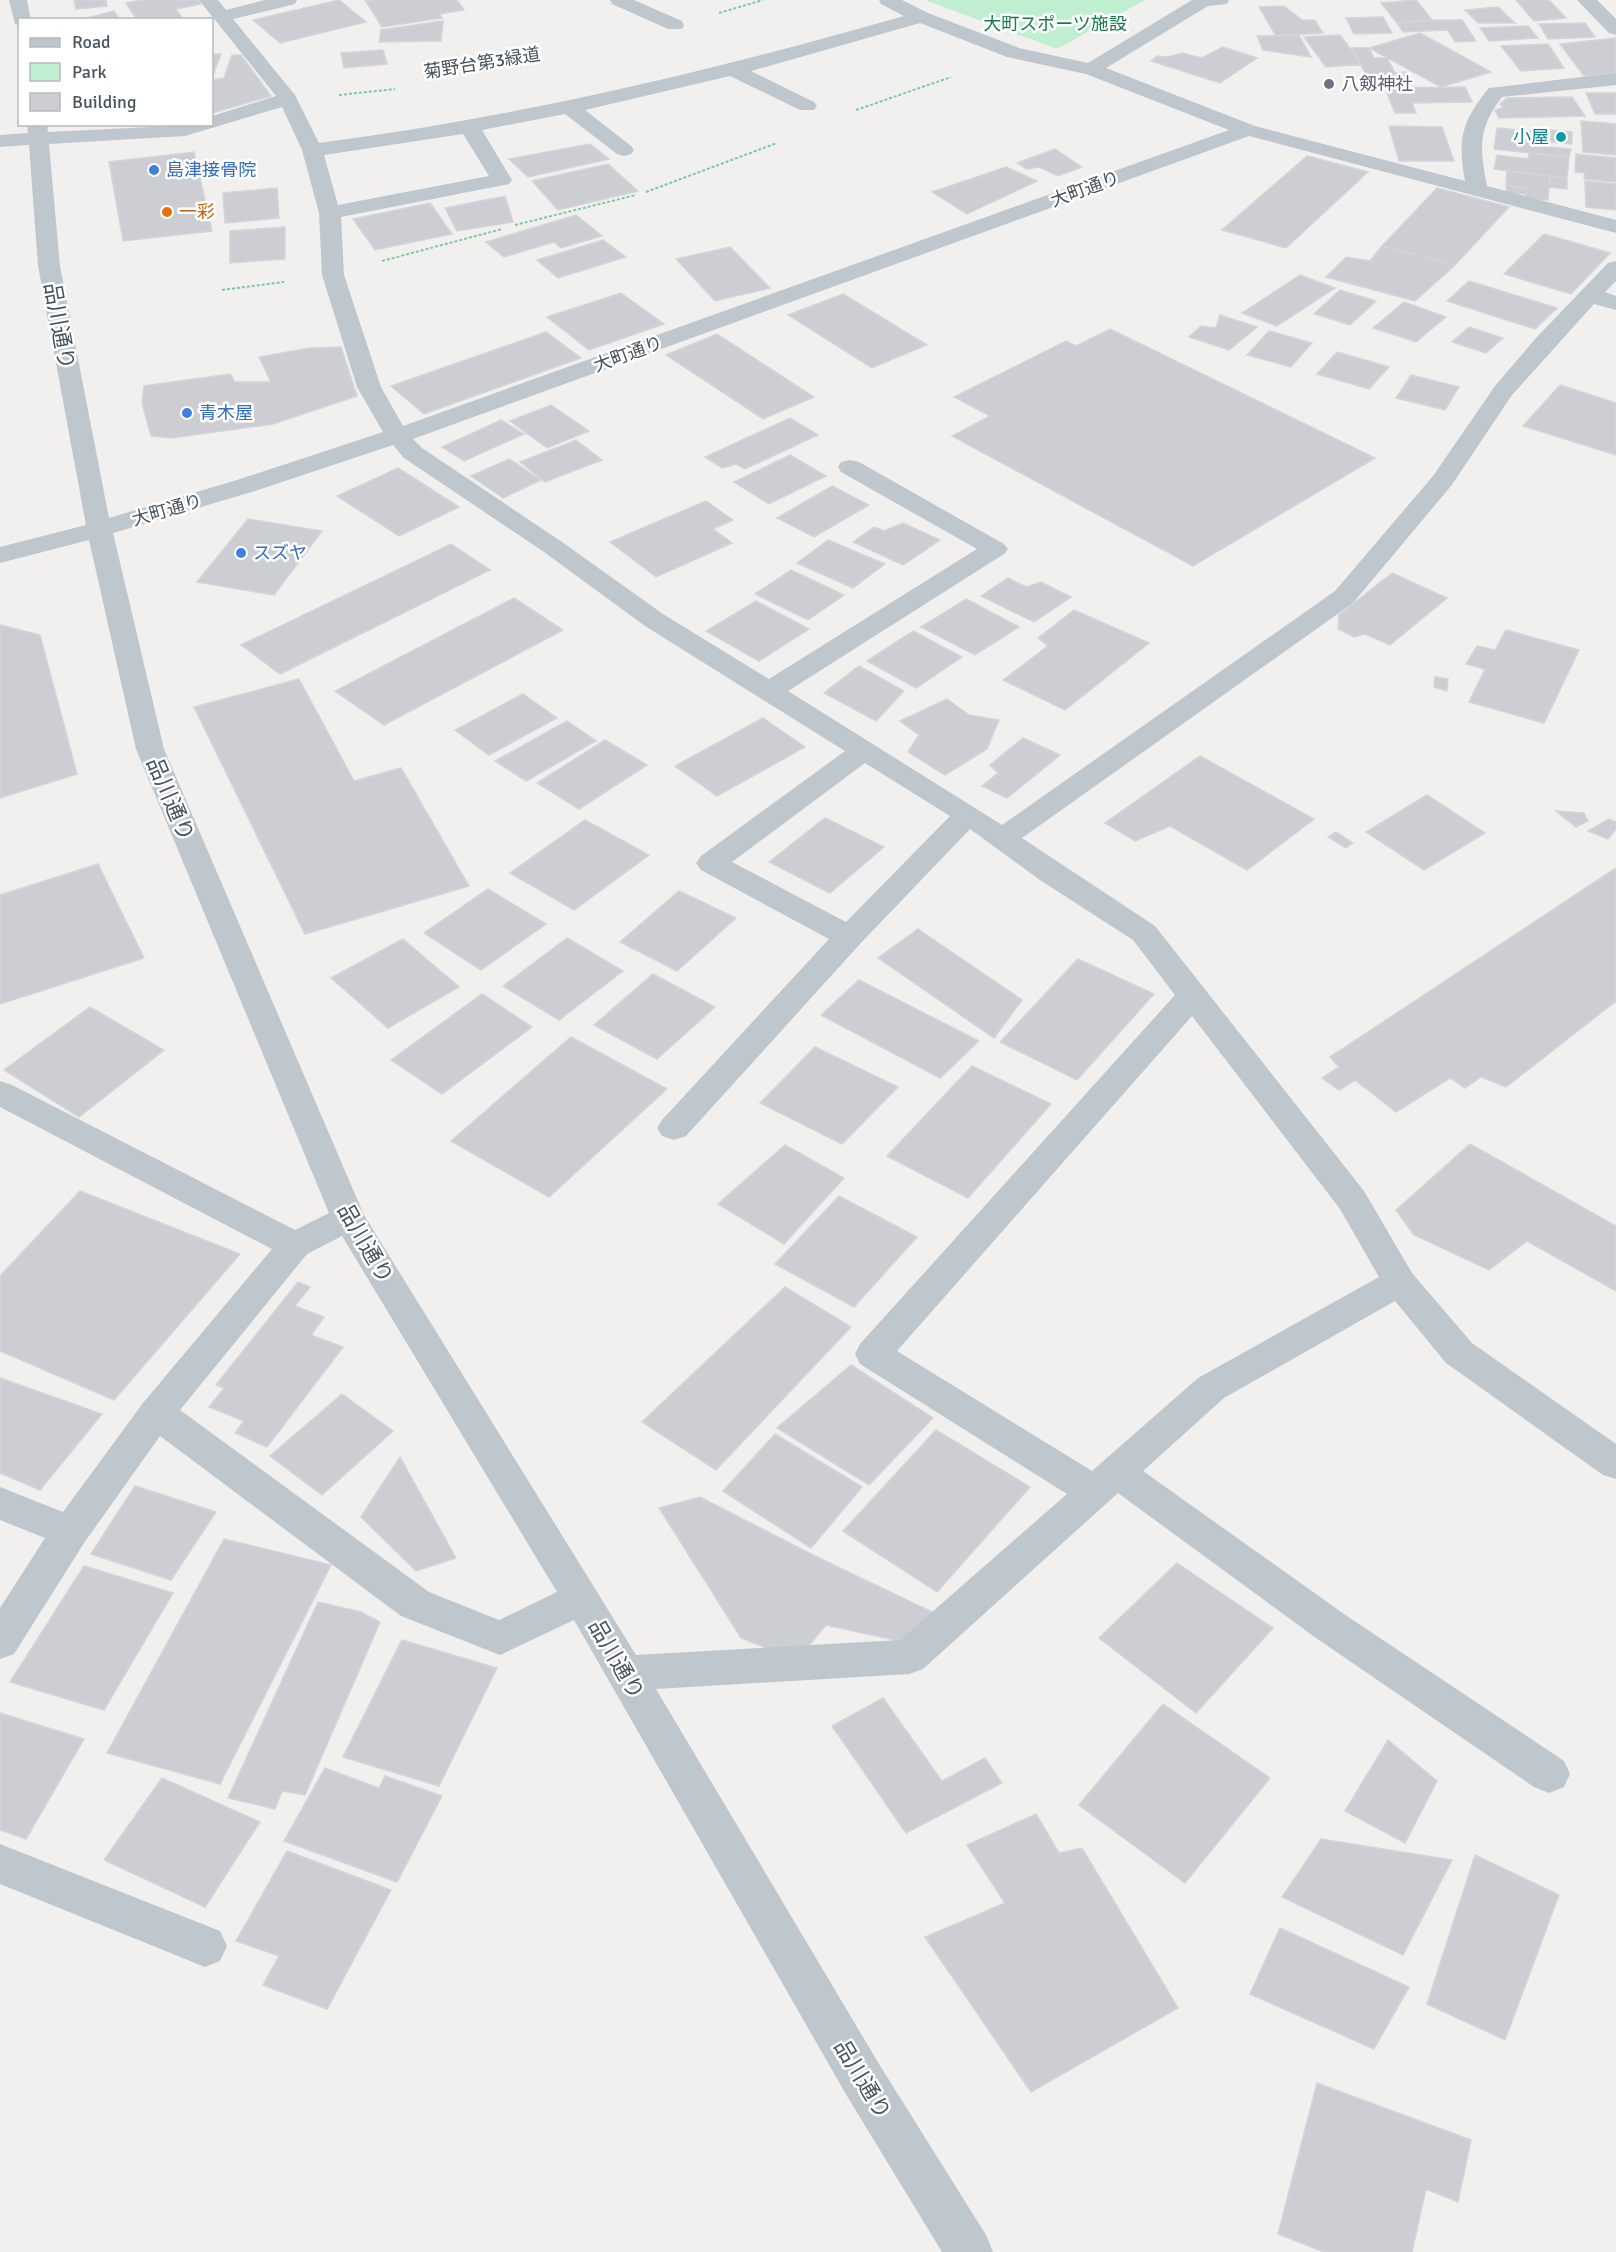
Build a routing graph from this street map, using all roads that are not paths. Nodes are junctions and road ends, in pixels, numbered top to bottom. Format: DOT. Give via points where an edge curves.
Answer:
graph roads {
  1 [pos="18,0"];
  2 [pos="208,0"];
  3 [pos="288,0"];
  4 [pos="619,0"];
  5 [pos="888,0"];
  6 [pos="1204,0"];
  7 [pos="1220,0"];
  8 [pos="1586,0"];
  9 [pos="223,16"];
  10 [pos="921,17"];
  11 [pos="22,18"];
  12 [pos="675,25"];
  13 [pos="1616,29"];
  14 [pos="1091,69"];
  15 [pos="733,70"];
  16 [pos="1616,79"];
  17 [pos="288,99"];
  18 [pos="807,106"];
  19 [pos="570,108"];
  20 [pos="213,122"];
  21 [pos="197,126"];
  22 [pos="470,128"];
  23 [pos="1248,130"];
  24 [pos="38,132"];
  25 [pos="0,141"];
  26 [pos="312,150"];
  27 [pos="624,150"];
  28 [pos="1477,191"];
  29 [pos="330,213"];
  30 [pos="1616,227"];
  31 [pos="1616,268"];
  32 [pos="1590,295"];
  33 [pos="1616,303"];
  34 [pos="398,437"];
  35 [pos="850,467"];
  36 [pos="98,531"];
  37 [pos="0,555"];
  38 [pos="769,692"];
  39 [pos="863,751"];
  40 [pos="968,814"];
  41 [pos="1003,838"];
  42 [pos="849,937"];
  43 [pos="1193,995"];
  44 [pos="0,1093"];
  45 [pos="674,1128"];
  46 [pos="348,1218"];
  47 [pos="295,1245"];
  48 [pos="1400,1282"];
  49 [pos="156,1413"];
  50 [pos="1616,1464"];
  51 [pos="1105,1481"];
  52 [pos="0,1503"];
  53 [pos="70,1532"];
  54 [pos="582,1598"];
  55 [pos="0,1642"];
  56 [pos="624,1673"];
  57 [pos="1549,1773"];
  58 [pos="0,1864"];
  59 [pos="205,1946"];
  60 [pos="969,2252"];
  1 -- 11 [label="street"];
  2 -- 9 [label="street"];
  3 -- 9 [label="street"];
  4 -- 12 [label="street"];
  5 -- 10 [label="street"];
  6 -- 7 [label="street"];
  6 -- 14 [label="street"];
  8 -- 13 [label="street"];
  9 -- 17 [label="street" via="233,43"];
  10 -- 14 [label="street" via="1014,53"];
  10 -- 15 [label="street"];
  14 -- 23 [label="street"];
  15 -- 18 [label="street"];
  15 -- 19 [label="street"];
  16 -- 28 [label="street" via="1496,92 1478,112 1469,146"];
  17 -- 20 [label="street"];
  17 -- 26 [label="street"];
  19 -- 22 [label="street"];
  19 -- 27 [label="street"];
  21 -- 24 [label="street" via="185,130"];
  22 -- 26 [label="street"];
  22 -- 29 [label="street" via="502,180"];
  23 -- 28 [label="street"];
  23 -- 34 [label="street, 大町通り"];
  24 -- 25 [label="street"];
  24 -- 36 [label="street, 品川通り" via="50,266"];
  26 -- 29 [label="street"];
  28 -- 30 [label="street"];
  29 -- 34 [label="street" via="333,275 369,387"];
  31 -- 32 [label="street"];
  32 -- 33 [label="street"];
  32 -- 41 [label="street" via="1503,391 1442,481 1344,597"];
  34 -- 36 [label="street, 大町通り"];
  34 -- 38 [label="street" via="413,453 654,620"];
  35 -- 38 [label="street" via="995,549"];
  36 -- 37 [label="street, 大町通り"];
  36 -- 46 [label="street, 品川通り" via="150,749"];
  38 -- 39 [label="street"];
  39 -- 40 [label="street"];
  39 -- 42 [label="street" via="711,862"];
  40 -- 41 [label="street"];
  40 -- 42 [label="street"];
  41 -- 43 [label="street" via="1144,933"];
  42 -- 45 [label="street"];
  43 -- 48 [label="street" via="1352,1200"];
  43 -- 51 [label="street" via="873,1354"];
  44 -- 47 [label="street"];
  46 -- 47 [label="street"];
  46 -- 54 [label="street, 品川通り"];
  47 -- 49 [label="street"];
  48 -- 50 [label="street" via="1459,1353"];
  48 -- 51 [label="street" via="1212,1388"];
  49 -- 53 [label="street"];
  49 -- 54 [label="street" via="416,1604 500,1638"];
  51 -- 56 [label="street" via="909,1657"];
  51 -- 57 [label="street" via="1213,1545 1371,1657"];
  52 -- 53 [label="street"];
  53 -- 55 [label="street"];
  54 -- 56 [label="street, 品川通り"];
  56 -- 60 [label="street, 品川通り" via="862,2080"];
  58 -- 59 [label="street"];
}
